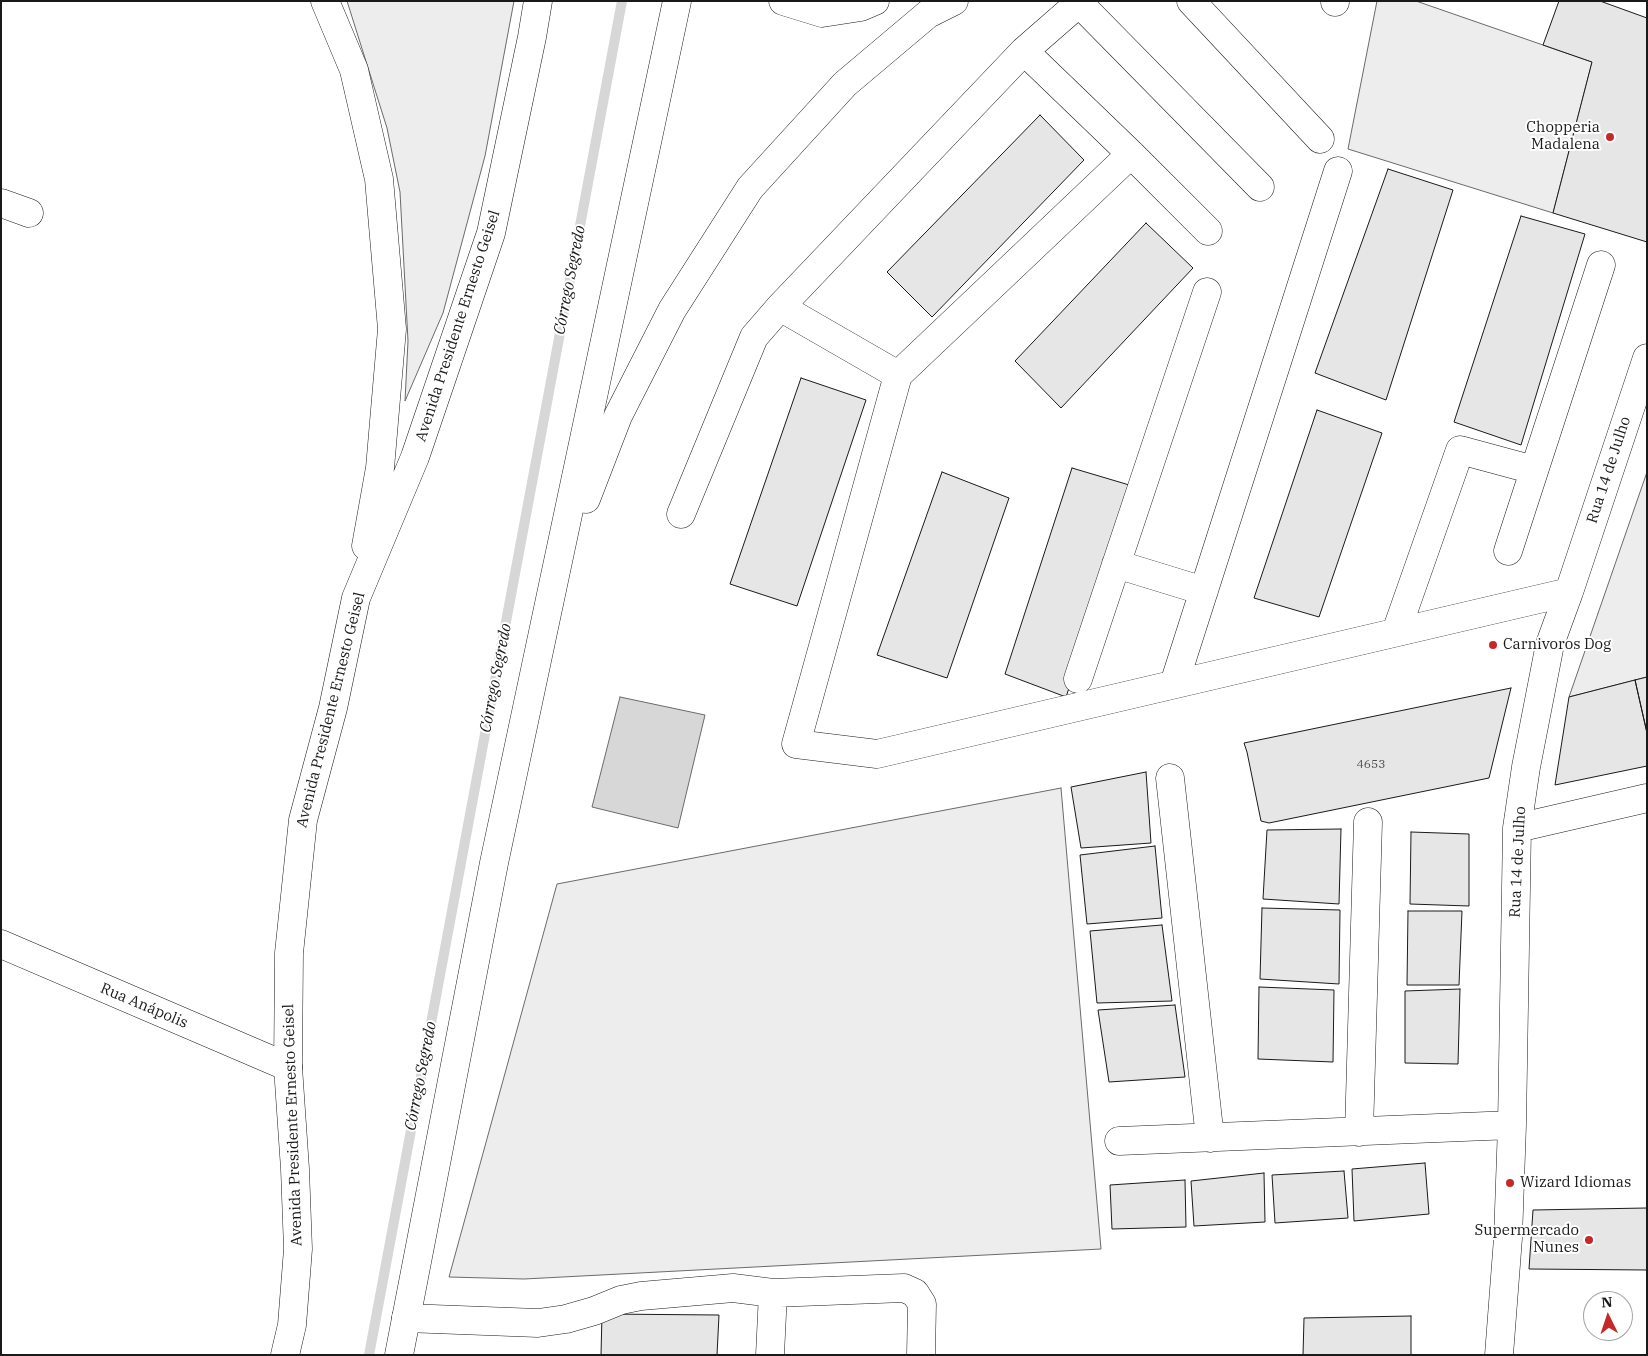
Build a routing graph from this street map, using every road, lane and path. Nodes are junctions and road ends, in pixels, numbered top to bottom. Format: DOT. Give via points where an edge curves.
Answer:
graph roads {
  1 [pos="325,1"];
  2 [pos="538,1"];
  3 [pos="677,1"];
  4 [pos="783,1"];
  5 [pos="875,1"];
  6 [pos="954,1"];
  7 [pos="1191,1"];
  8 [pos="1081,2"];
  9 [pos="1024,51"];
  10 [pos="1320,139"];
  11 [pos="1131,154"];
  12 [pos="1338,171"];
  13 [pos="1260,188"];
  14 [pos="1,203"];
  15 [pos="29,213"];
  16 [pos="1208,231"];
  17 [pos="1601,265"];
  18 [pos="1207,292"];
  19 [pos="780,307"];
  20 [pos="1645,368"];
  21 [pos="898,375"];
  22 [pos="1534,470"];
  23 [pos="681,514"];
  24 [pos="1508,551"];
  25 [pos="1116,564"];
  26 [pos="555,583"];
  27 [pos="1204,591"];
  28 [pos="1569,592"];
  29 [pos="356,598"];
  30 [pos="1396,632"];
  31 [pos="1078,679"];
  32 [pos="1174,684"];
  33 [pos="1170,778"];
  34 [pos="1647,798"];
  35 [pos="1368,822"];
  36 [pos="1517,828"];
  37 [pos="1,944"];
  38 [pos="288,1067"];
  39 [pos="1512,1125"];
  40 [pos="1359,1132"];
  41 [pos="1210,1138"];
  42 [pos="1119,1141"];
  43 [pos="773,1293"];
  44 [pos="406,1318"];
  45 [pos="285,1355"];
  46 [pos="399,1355"];
  47 [pos="770,1355"];
  48 [pos="921,1355"];
  49 [pos="1499,1355"];
  1 -- 29 [label="street" via="354,70 379,179 392,328 380,468"];
  2 -- 29 [label="street, Avenida Presidente Ernesto Geisel" via="492,233 415,457"];
  3 -- 26 [label="street"];
  4 -- 5 [label="street" via="822,13 861,7"];
  6 -- 26 [label="street" via="928,14 845,84 750,188 672,310 618,416"];
  7 -- 10 [label="street"];
  8 -- 9 [label="street"];
  8 -- 13 [label="street"];
  9 -- 11 [label="street"];
  9 -- 19 [label="street"];
  11 -- 16 [label="street"];
  11 -- 21 [label="street"];
  12 -- 27 [label="street"];
  14 -- 15 [label="street"];
  17 -- 22 [label="street"];
  18 -- 25 [label="street"];
  19 -- 21 [label="street"];
  19 -- 23 [label="street" via="754,337"];
  20 -- 28 [label="street, Rua 14 de Julho"];
  21 -- 32 [label="street" via="796,744 877,754"];
  22 -- 24 [label="street"];
  22 -- 30 [label="street" via="1460,450"];
  25 -- 27 [label="street"];
  25 -- 31 [label="street"];
  26 -- 44 [label="street" via="494,863"];
  27 -- 32 [label="street"];
  28 -- 30 [label="street"];
  28 -- 36 [label="street, Rua 14 de Julho" via="1550,644"];
  29 -- 38 [label="street, Avenida Presidente Ernesto Geisel" via="333,708 302,820 288,953"];
  30 -- 32 [label="street"];
  33 -- 41 [label="street"];
  34 -- 36 [label="street"];
  35 -- 40 [label="street"];
  36 -- 39 [label="street, Rua 14 de Julho"];
  37 -- 38 [label="street, Rua Anápolis"];
  38 -- 45 [label="street, Avenida Presidente Ernesto Geisel" via="298,1249 292,1325"];
  39 -- 40 [label="street"];
  39 -- 49 [label="street, Rua 14 de Julho"];
  40 -- 41 [label="street"];
  41 -- 42 [label="street"];
  43 -- 44 [label="street" via="733,1288 641,1296 566,1319 538,1323"];
  43 -- 47 [label="street"];
  43 -- 48 [label="street" via="904,1288 915,1293 922,1304"];
  44 -- 46 [label="street"];
}
